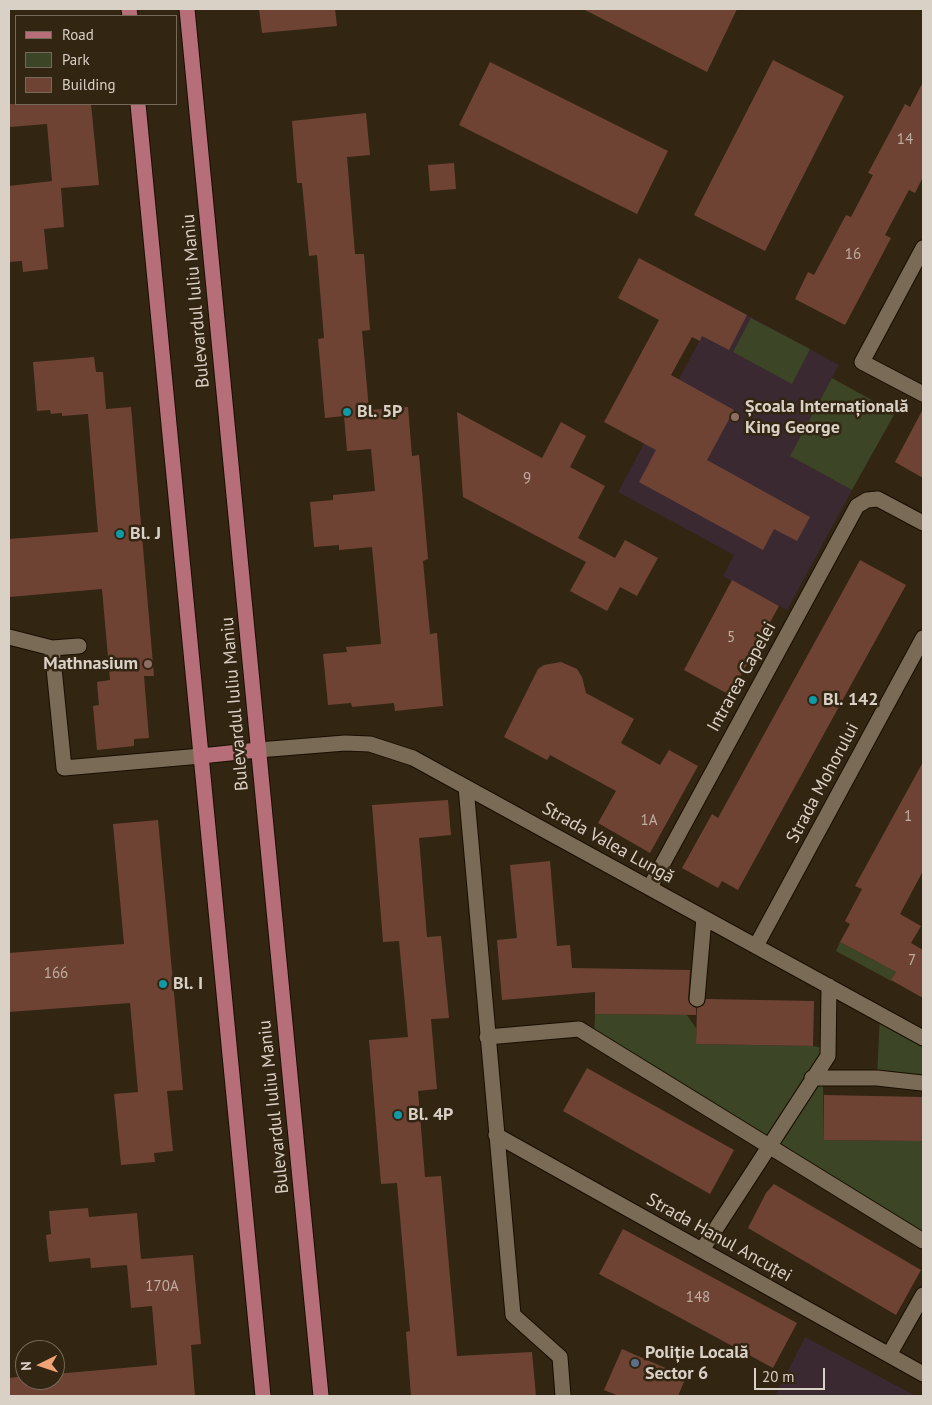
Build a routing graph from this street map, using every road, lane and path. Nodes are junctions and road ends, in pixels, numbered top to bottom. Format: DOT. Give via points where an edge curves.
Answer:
graph roads {
  1 [pos="187,9"];
  2 [pos="184,58"];
  3 [pos="138,105"];
  4 [pos="923,248"];
  5 [pos="923,394"];
  6 [pos="923,523"];
  7 [pos="9,637"];
  8 [pos="923,638"];
  9 [pos="79,646"];
  10 [pos="52,648"];
  11 [pos="258,750"];
  12 [pos="201,756"];
  13 [pos="466,787"];
  14 [pos="650,887"];
  15 [pos="704,918"];
  16 [pos="756,946"];
  17 [pos="829,986"];
  18 [pos="697,999"];
  19 [pos="487,1037"];
  20 [pos="923,1038"];
  21 [pos="812,1078"];
  22 [pos="923,1079"];
  23 [pos="496,1135"];
  24 [pos="769,1145"];
  25 [pos="923,1240"];
  26 [pos="702,1250"];
  27 [pos="923,1295"];
  28 [pos="889,1355"];
  29 [pos="923,1374"];
  30 [pos="263,1396"];
  31 [pos="321,1396"];
  32 [pos="563,1396"];
  1 -- 2 [label="main road, Bulevardul Iuliu Maniu"];
  2 -- 11 [label="main road, Bulevardul Iuliu Maniu"];
  3 -- 12 [label="main road"];
  4 -- 5 [label="street" via="862,362"];
  6 -- 14 [label="street, Intrarea Capelei" via="878,499 866,500 857,506"];
  7 -- 10 [label="street"];
  8 -- 16 [label="street, Strada Mohorului"];
  9 -- 10 [label="street"];
  10 -- 12 [label="street" via="64,768"];
  11 -- 12 [label="main road"];
  11 -- 13 [label="street, Strada Valea Lungă" via="370,744 413,758"];
  11 -- 31 [label="main road, Bulevardul Iuliu Maniu"];
  12 -- 30 [label="main road"];
  13 -- 14 [label="street, Strada Valea Lungă"];
  13 -- 19 [label="street"];
  14 -- 15 [label="street, Strada Valea Lungă"];
  15 -- 16 [label="street, Strada Valea Lungă"];
  15 -- 18 [label="street"];
  16 -- 17 [label="street, Strada Valea Lungă"];
  17 -- 20 [label="street, Strada Valea Lungă"];
  17 -- 21 [label="street" via="828,1056"];
  19 -- 23 [label="street"];
  19 -- 24 [label="street" via="579,1029"];
  21 -- 22 [label="street"];
  21 -- 24 [label="street"];
  23 -- 26 [label="street, Strada Hanul Ancuței"];
  23 -- 32 [label="street" via="513,1315 560,1357"];
  24 -- 25 [label="street"];
  24 -- 26 [label="street"];
  26 -- 28 [label="street, Strada Hanul Ancuței"];
  27 -- 28 [label="street"];
  28 -- 29 [label="street, Strada Hanul Ancuței"];
}
